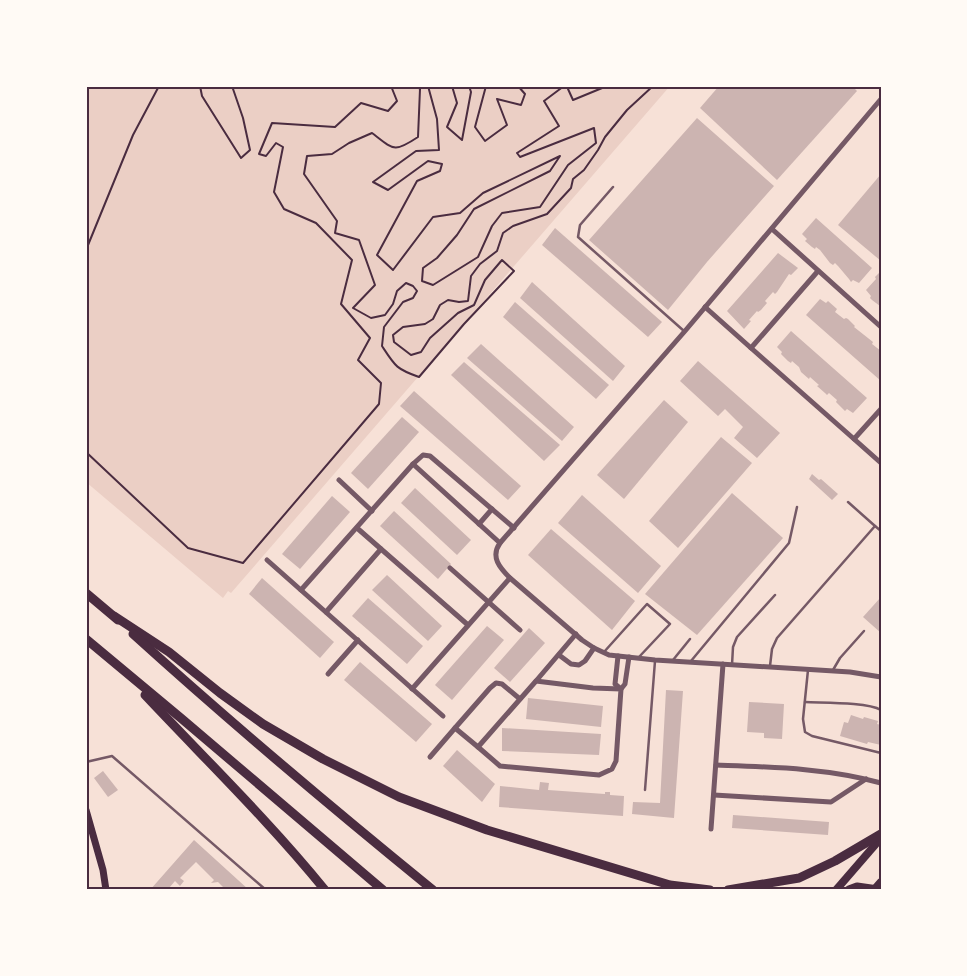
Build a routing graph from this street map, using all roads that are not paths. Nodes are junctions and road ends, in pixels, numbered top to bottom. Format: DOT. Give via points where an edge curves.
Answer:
graph roads {
  1 [pos="881,99"];
  2 [pos="613,187"];
  3 [pos="772,230"];
  4 [pos="818,271"];
  5 [pos="705,307"];
  6 [pos="881,327"];
  7 [pos="685,332"];
  8 [pos="751,348"];
  9 [pos="881,409"];
  10 [pos="854,439"];
  11 [pos="881,463"];
  12 [pos="413,464"];
  13 [pos="339,480"];
  14 [pos="848,502"];
  15 [pos="797,507"];
  16 [pos="492,509"];
  17 [pos="372,511"];
  18 [pos="479,524"];
  19 [pos="875,526"];
  20 [pos="357,528"];
  21 [pos="514,528"];
  22 [pos="881,531"];
  23 [pos="500,543"];
  24 [pos="381,549"];
  25 [pos="267,560"];
  26 [pos="450,568"];
  27 [pos="510,578"];
  28 [pos="301,590"];
  29 [pos="86,593"];
  30 [pos="775,595"];
  31 [pos="488,602"];
  32 [pos="326,612"];
  33 [pos="114,616"];
  34 [pos="468,625"];
  35 [pos="520,630"];
  36 [pos="864,631"];
  37 [pos="576,634"];
  38 [pos="690,638"];
  39 [pos="86,640"];
  40 [pos="358,640"];
  41 [pos="594,648"];
  42 [pos="603,653"];
  43 [pos="559,655"];
  44 [pos="617,656"];
  45 [pos="629,657"];
  46 [pos="638,658"];
  47 [pos="655,660"];
  48 [pos="672,661"];
  49 [pos="690,662"];
  50 [pos="723,664"];
  51 [pos="732,665"];
  52 [pos="770,667"];
  53 [pos="808,670"];
  54 [pos="833,671"];
  55 [pos="124,672"];
  56 [pos="328,674"];
  57 [pos="881,676"];
  58 [pos="536,681"];
  59 [pos="412,689"];
  60 [pos="621,689"];
  61 [pos="520,699"];
  62 [pos="804,702"];
  63 [pos="881,710"];
  64 [pos="443,716"];
  65 [pos="455,728"];
  66 [pos="478,747"];
  67 [pos="881,753"];
  68 [pos="430,757"];
  69 [pos="86,762"];
  70 [pos="716,765"];
  71 [pos="866,779"];
  72 [pos="881,784"];
  73 [pos="645,790"];
  74 [pos="714,794"];
  75 [pos="86,810"];
  76 [pos="711,829"];
  77 [pos="881,834"];
  78 [pos="881,838"];
  79 [pos="877,887"];
  80 [pos="106,890"];
  81 [pos="266,890"];
  82 [pos="325,890"];
  83 [pos="383,890"];
  84 [pos="433,890"];
  85 [pos="710,890"];
  86 [pos="728,890"];
  87 [pos="836,890"];
  88 [pos="849,890"];
  1 -- 3 [label="street"];
  2 -- 7 [label="lane" via="580,225 578,237"];
  3 -- 4 [label="street"];
  3 -- 5 [label="street"];
  4 -- 6 [label="street"];
  4 -- 8 [label="street"];
  5 -- 7 [label="street"];
  5 -- 8 [label="street"];
  7 -- 21 [label="street"];
  8 -- 10 [label="street"];
  9 -- 10 [label="street"];
  10 -- 11 [label="street"];
  12 -- 16 [label="street" via="423,455 430,456"];
  12 -- 17 [label="street"];
  12 -- 18 [label="street"];
  13 -- 17 [label="street"];
  14 -- 19 [label="lane"];
  15 -- 49 [label="lane" via="789,542"];
  16 -- 18 [label="street"];
  16 -- 21 [label="street"];
  17 -- 20 [label="street"];
  18 -- 23 [label="street"];
  19 -- 22 [label="lane"];
  19 -- 52 [label="lane" via="776,638"];
  20 -- 24 [label="street"];
  20 -- 28 [label="street"];
  21 -- 23 [label="street"];
  23 -- 27 [label="street" via="495,556"];
  24 -- 32 [label="street"];
  24 -- 34 [label="street"];
  25 -- 28 [label="street"];
  26 -- 31 [label="street"];
  27 -- 31 [label="street"];
  27 -- 37 [label="street"];
  28 -- 32 [label="street"];
  29 -- 33 [label="highway"];
  30 -- 51 [label="lane" via="737,638"];
  31 -- 34 [label="street"];
  31 -- 35 [label="street"];
  32 -- 40 [label="street"];
  33 -- 84 [label="highway" via="202,696"];
  33 -- 85 [label="highway" via="169,652 263,724 399,797 487,830 670,884"];
  34 -- 59 [label="street"];
  36 -- 54 [label="lane"];
  37 -- 41 [label="street"];
  37 -- 43 [label="street"];
  38 -- 48 [label="lane"];
  39 -- 55 [label="highway"];
  40 -- 56 [label="street"];
  40 -- 59 [label="street"];
  41 -- 42 [label="street"];
  41 -- 43 [label="street" via="579,665 571,664"];
  42 -- 44 [label="street"];
  42 -- 46 [label="lane" via="647,604 670,624"];
  43 -- 58 [label="street"];
  44 -- 45 [label="street"];
  44 -- 60 [label="street" via="614,684"];
  45 -- 46 [label="street"];
  45 -- 60 [label="street" via="625,684"];
  46 -- 47 [label="street"];
  47 -- 48 [label="street"];
  47 -- 73 [label="lane"];
  48 -- 49 [label="street"];
  49 -- 50 [label="street"];
  50 -- 51 [label="street"];
  50 -- 70 [label="street"];
  51 -- 52 [label="street"];
  52 -- 53 [label="street"];
  53 -- 54 [label="street"];
  53 -- 62 [label="lane"];
  54 -- 57 [label="street"];
  55 -- 82 [label="highway" via="240,794"];
  55 -- 83 [label="highway"];
  58 -- 60 [label="street"];
  58 -- 61 [label="street"];
  59 -- 64 [label="street"];
  60 -- 66 [label="street" via="616,761 606,773 500,766"];
  61 -- 65 [label="street" via="496,683"];
  61 -- 66 [label="street"];
  62 -- 63 [label="lane" via="860,705"];
  62 -- 67 [label="lane" via="805,732"];
  65 -- 66 [label="street"];
  65 -- 68 [label="street"];
  69 -- 81 [label="lane" via="112,756"];
  70 -- 71 [label="street" via="846,774"];
  70 -- 74 [label="street"];
  71 -- 72 [label="street"];
  71 -- 74 [label="street" via="831,802"];
  74 -- 76 [label="street"];
  75 -- 80 [label="main road"];
  77 -- 86 [label="highway" via="799,878"];
  78 -- 87 [label="main road"];
  79 -- 88 [label="highway"];
}
